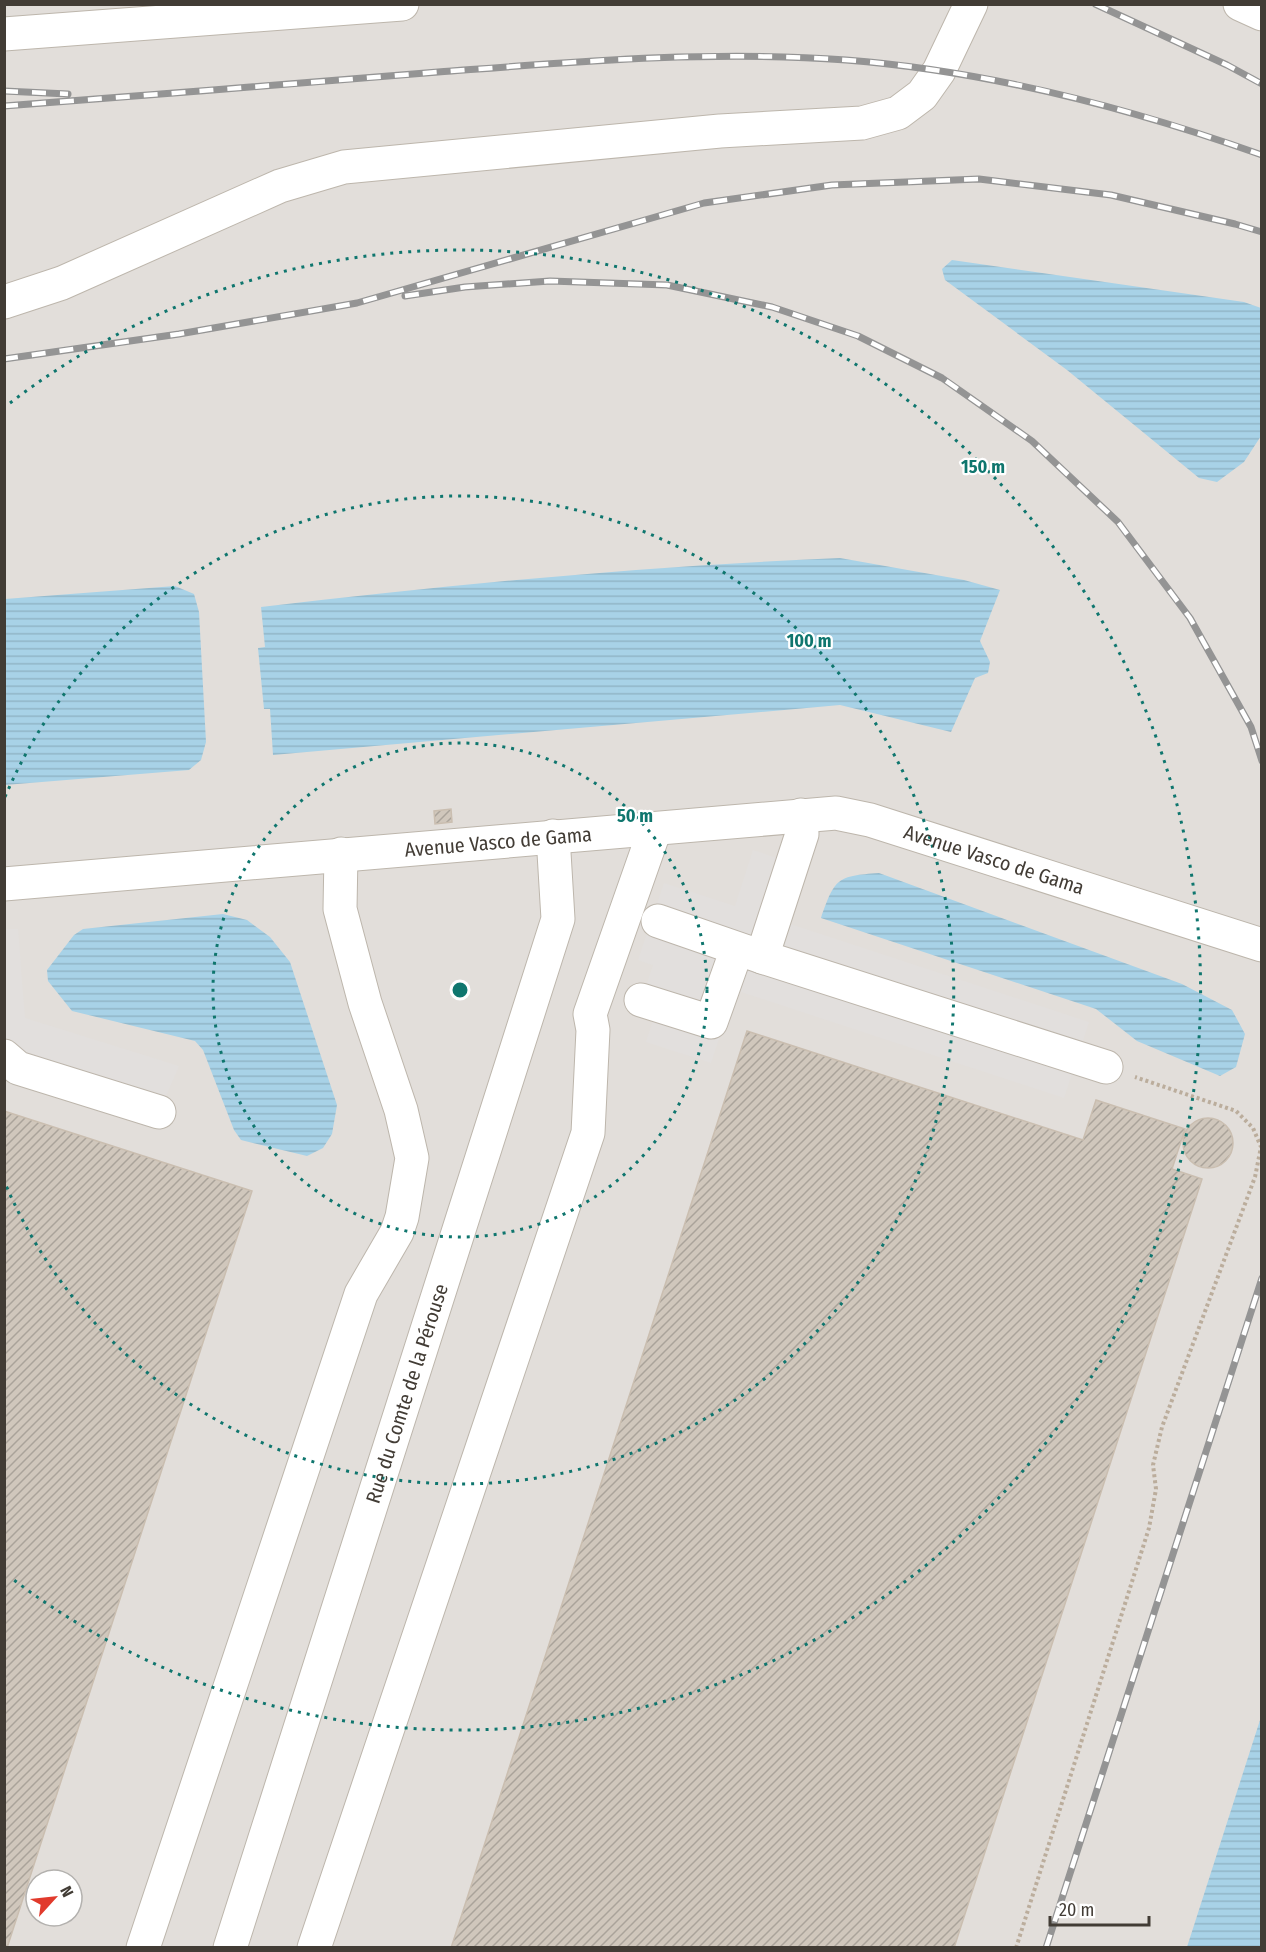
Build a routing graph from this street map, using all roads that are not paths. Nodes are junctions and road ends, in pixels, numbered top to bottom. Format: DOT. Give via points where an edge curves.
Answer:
graph roads {
  1 [pos="402,4"];
  2 [pos="970,4"];
  3 [pos="1240,4"];
  4 [pos="1262,14"];
  5 [pos="4,34"];
  6 [pos="4,302"];
  7 [pos="801,815"];
  8 [pos="655,829"];
  9 [pos="553,836"];
  10 [pos="341,854"];
  11 [pos="4,884"];
  12 [pos="658,921"];
  13 [pos="1262,945"];
  14 [pos="750,953"];
  15 [pos="641,1000"];
  16 [pos="4,1056"];
  17 [pos="1106,1067"];
  18 [pos="159,1112"];
  19 [pos="143,1947"];
  20 [pos="230,1947"];
  21 [pos="314,1947"];
  1 -- 5 [label="street"];
  2 -- 6 [label="street" via="939,71 922,94 898,113 862,123 720,131 344,167 280,186 62,283"];
  3 -- 4 [label="street"];
  7 -- 8 [label="street, Avenue Vasco de Gama"];
  7 -- 13 [label="street, Avenue Vasco de Gama" via="836,813 870,820"];
  7 -- 14 [label="street" via="802,834"];
  8 -- 9 [label="street, Avenue Vasco de Gama"];
  8 -- 21 [label="street" via="590,1014 593,1030 588,1133"];
  9 -- 10 [label="street, Avenue Vasco de Gama"];
  9 -- 20 [label="street, Rue du Comte de la Pérouse" via="558,919"];
  10 -- 11 [label="street, Avenue Vasco de Gama"];
  10 -- 19 [label="street" via="340,909 412,1158 402,1217 361,1294"];
  12 -- 14 [label="street"];
  14 -- 15 [label="street" via="711,1022"];
  14 -- 17 [label="street"];
  16 -- 18 [label="street" via="18,1068"];
}
